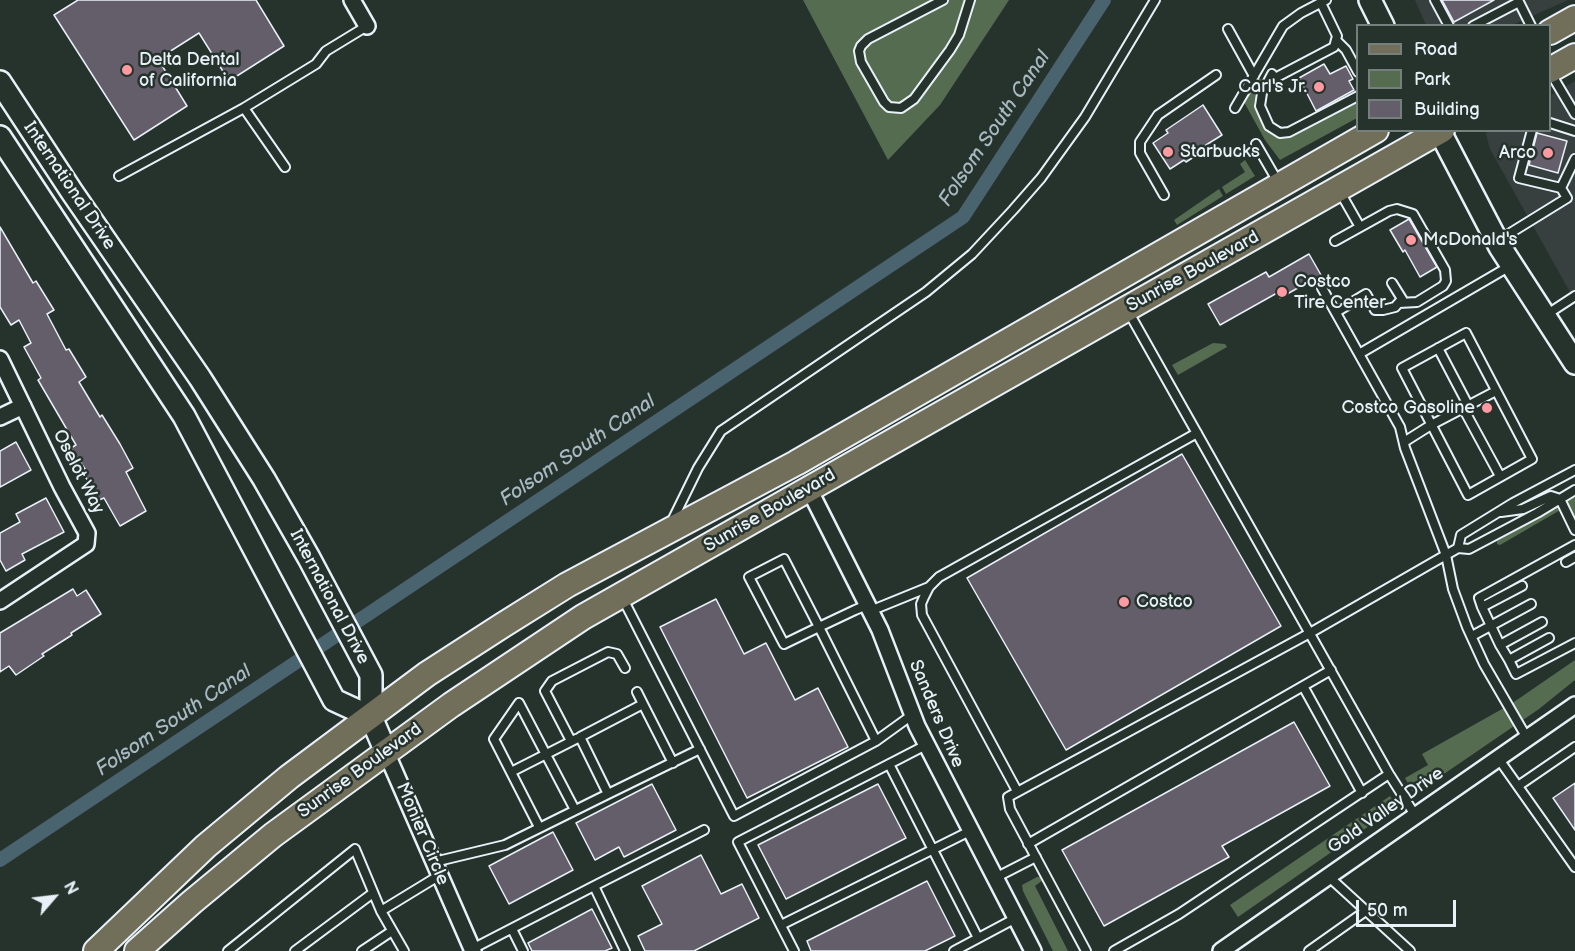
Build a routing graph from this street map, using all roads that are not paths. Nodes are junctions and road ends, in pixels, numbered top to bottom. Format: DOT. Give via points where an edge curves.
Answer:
graph roads {
  1 [pos="352,0"];
  2 [pos="944,0"];
  3 [pos="970,0"];
  4 [pos="1155,0"];
  5 [pos="1371,0"];
  6 [pos="1435,0"];
  7 [pos="1323,1"];
  8 [pos="1519,1"];
  9 [pos="1575,18"];
  10 [pos="1382,24"];
  11 [pos="1448,24"];
  12 [pos="1477,24"];
  13 [pos="1530,24"];
  14 [pos="367,26"];
  15 [pos="1228,29"];
  16 [pos="1551,31"];
  17 [pos="1337,41"];
  18 [pos="1575,56"];
  19 [pos="1261,63"];
  20 [pos="1356,68"];
  21 [pos="1551,69"];
  22 [pos="1551,72"];
  23 [pos="1216,75"];
  24 [pos="1254,76"];
  25 [pos="1275,79"];
  26 [pos="0,82"];
  27 [pos="1356,97"];
  28 [pos="244,108"];
  29 [pos="1235,108"];
  30 [pos="1575,114"];
  31 [pos="1551,123"];
  32 [pos="1575,131"];
  33 [pos="1373,132"];
  34 [pos="1438,132"];
  35 [pos="1441,132"];
  36 [pos="1531,132"];
  37 [pos="0,137"];
  38 [pos="1256,144"];
  39 [pos="1575,159"];
  40 [pos="285,167"];
  41 [pos="119,176"];
  42 [pos="1280,186"];
  43 [pos="1561,188"];
  44 [pos="1339,189"];
  45 [pos="1164,195"];
  46 [pos="1360,227"];
  47 [pos="1335,241"];
  48 [pos="1496,242"];
  49 [pos="1511,266"];
  50 [pos="1392,283"];
  51 [pos="1322,288"];
  52 [pos="1575,296"];
  53 [pos="1399,303"];
  54 [pos="1127,309"];
  55 [pos="1336,312"];
  56 [pos="1545,316"];
  57 [pos="1438,348"];
  58 [pos="1359,354"];
  59 [pos="0,359"];
  60 [pos="1575,363"];
  61 [pos="1496,391"];
  62 [pos="24,406"];
  63 [pos="1466,407"];
  64 [pos="0,417"];
  65 [pos="1431,425"];
  66 [pos="861,426"];
  67 [pos="1197,433"];
  68 [pos="1404,442"];
  69 [pos="1575,470"];
  70 [pos="1500,476"];
  71 [pos="809,489"];
  72 [pos="1575,490"];
  73 [pos="1560,499"];
  74 [pos="1498,513"];
  75 [pos="1575,530"];
  76 [pos="668,531"];
  77 [pos="1575,545"];
  78 [pos="1458,548"];
  79 [pos="1446,555"];
  80 [pos="1575,557"];
  81 [pos="1566,562"];
  82 [pos="1522,586"];
  83 [pos="929,587"];
  84 [pos="621,595"];
  85 [pos="0,601"];
  86 [pos="1531,604"];
  87 [pos="1482,607"];
  88 [pos="869,608"];
  89 [pos="1542,622"];
  90 [pos="1492,626"];
  91 [pos="819,627"];
  92 [pos="1310,633"];
  93 [pos="1472,636"];
  94 [pos="1549,638"];
  95 [pos="1575,643"];
  96 [pos="1500,645"];
  97 [pos="1509,660"];
  98 [pos="625,668"];
  99 [pos="1331,670"];
  100 [pos="1302,686"];
  101 [pos="637,692"];
  102 [pos="643,704"];
  103 [pos="1575,705"];
  104 [pos="912,715"];
  105 [pos="371,717"];
  106 [pos="580,737"];
  107 [pos="1527,738"];
  108 [pos="571,741"];
  109 [pos="876,741"];
  110 [pos="926,745"];
  111 [pos="1575,747"];
  112 [pos="700,749"];
  113 [pos="386,752"];
  114 [pos="546,754"];
  115 [pos="1498,758"];
  116 [pos="673,763"];
  117 [pos="889,765"];
  118 [pos="511,772"];
  119 [pos="1389,774"];
  120 [pos="1518,786"];
  121 [pos="1017,791"];
  122 [pos="1362,792"];
  123 [pos="608,794"];
  124 [pos="575,810"];
  125 [pos="1415,815"];
  126 [pos="539,827"];
  127 [pos="704,830"];
  128 [pos="970,831"];
  129 [pos="1028,844"];
  130 [pos="932,849"];
  131 [pos="1036,857"];
  132 [pos="1575,867"];
  133 [pos="437,869"];
  134 [pos="1328,876"];
  135 [pos="995,878"];
  136 [pos="594,886"];
  137 [pos="373,893"];
  138 [pos="1367,910"];
  139 [pos="381,911"];
  140 [pos="1016,918"];
  141 [pos="781,925"];
  142 [pos="512,929"];
  143 [pos="392,931"];
  144 [pos="978,938"];
  145 [pos="473,950"];
  146 [pos="1031,950"];
  147 [pos="1117,950"];
  148 [pos="1223,950"];
  149 [pos="96,951"];
  150 [pos="137,951"];
  151 [pos="228,951"];
  152 [pos="296,951"];
  153 [pos="362,951"];
  154 [pos="404,951"];
  155 [pos="523,951"];
  156 [pos="625,951"];
  157 [pos="794,951"];
  158 [pos="954,951"];
  159 [pos="1086,951"];
  160 [pos="1309,951"];
  161 [pos="1410,951"];
  1 -- 14 [label="street"];
  2 -- 3 [label="lane" via="861,46 861,62 888,106 901,108 914,99 950,50"];
  4 -- 76 [label="lane" via="1085,117 1041,178 972,254 926,292 721,431"];
  5 -- 10 [label="main road"];
  6 -- 11 [label="lane"];
  7 -- 17 [label="lane"];
  7 -- 19 [label="lane" via="1283,26"];
  8 -- 12 [label="lane"];
  8 -- 13 [label="lane"];
  9 -- 16 [label="main road"];
  14 -- 28 [label="lane" via="326,51 316,64"];
  15 -- 24 [label="lane"];
  17 -- 20 [label="lane"];
  17 -- 25 [label="lane" via="1330,50"];
  18 -- 21 [label="main road"];
  19 -- 24 [label="lane"];
  19 -- 25 [label="lane"];
  22 -- 30 [label="lane"];
  23 -- 45 [label="lane" via="1158,115 1140,142 1140,153"];
  24 -- 29 [label="lane"];
  25 -- 27 [label="lane" via="1262,93 1260,106 1269,126 1280,133"];
  26 -- 105 [label="main road, International Drive" via="264,479 371,675"];
  28 -- 40 [label="lane"];
  28 -- 41 [label="lane"];
  31 -- 32 [label="lane"];
  33 -- 42 [label="main road, Sunrise Boulevard"];
  34 -- 44 [label="main road, Sunrise Boulevard"];
  35 -- 48 [label="main road"];
  36 -- 43 [label="lane" via="1519,178"];
  37 -- 105 [label="main road, International Drive" via="184,416 334,700"];
  38 -- 42 [label="lane"];
  39 -- 43 [label="lane"];
  42 -- 66 [label="main road, Sunrise Boulevard"];
  43 -- 48 [label="lane" via="1567,198"];
  44 -- 46 [label="lane"];
  44 -- 54 [label="main road, Sunrise Boulevard"];
  46 -- 47 [label="lane"];
  46 -- 53 [label="lane" via="1397,209 1413,214 1445,270 1443,286 1417,302"];
  48 -- 49 [label="main road"];
  49 -- 56 [label="main road"];
  49 -- 58 [label="lane"];
  50 -- 53 [label="lane" via="1402,300"];
  51 -- 55 [label="lane"];
  52 -- 56 [label="lane"];
  53 -- 55 [label="lane" via="1376,310 1366,294"];
  54 -- 67 [label="lane"];
  54 -- 71 [label="main road, Sunrise Boulevard"];
  55 -- 58 [label="lane"];
  56 -- 60 [label="main road"];
  57 -- 61 [label="lane" via="1466,333"];
  57 -- 63 [label="lane"];
  57 -- 65 [label="lane" via="1401,368"];
  58 -- 68 [label="lane" via="1401,427"];
  59 -- 62 [label="street, Oselot Way"];
  61 -- 63 [label="lane"];
  61 -- 70 [label="lane" via="1532,459"];
  62 -- 64 [label="street"];
  62 -- 85 [label="street, Oselot Way" via="87,533 86,544"];
  63 -- 65 [label="lane"];
  63 -- 70 [label="lane"];
  65 -- 68 [label="lane"];
  65 -- 70 [label="lane" via="1468,495"];
  66 -- 71 [label="main road" via="842,450 811,472"];
  66 -- 76 [label="main road, Sunrise Boulevard"];
  67 -- 83 [label="lane" via="939,577"];
  67 -- 92 [label="lane"];
  68 -- 79 [label="lane"];
  69 -- 74 [label="lane"];
  71 -- 84 [label="main road, Sunrise Boulevard"];
  71 -- 88 [label="street, Sanders Drive"];
  72 -- 73 [label="lane"];
  73 -- 74 [label="lane" via="1551,496 1523,509"];
  73 -- 75 [label="lane"];
  73 -- 78 [label="lane" via="1469,549"];
  74 -- 78 [label="lane" via="1461,535"];
  76 -- 105 [label="main road, Sunrise Boulevard" via="567,585 503,625 427,674"];
  77 -- 87 [label="lane" via="1479,598"];
  78 -- 79 [label="lane"];
  79 -- 92 [label="lane"];
  79 -- 93 [label="lane" via="1453,589"];
  80 -- 81 [label="lane"];
  82 -- 87 [label="lane"];
  83 -- 88 [label="lane"];
  83 -- 121 [label="lane" via="921,604 922,615"];
  84 -- 112 [label="lane"];
  84 -- 113 [label="main road, Sunrise Boulevard" via="470,692"];
  86 -- 90 [label="lane"];
  87 -- 90 [label="lane"];
  88 -- 91 [label="lane"];
  88 -- 104 [label="street, Sanders Drive"];
  89 -- 96 [label="lane"];
  90 -- 93 [label="lane"];
  90 -- 96 [label="lane"];
  91 -- 91 [label="lane" via="784,559 749,577 784,644"];
  91 -- 109 [label="lane"];
  92 -- 99 [label="lane"];
  92 -- 121 [label="lane"];
  93 -- 107 [label="lane"];
  94 -- 97 [label="lane"];
  95 -- 97 [label="lane" via="1516,674"];
  96 -- 97 [label="lane"];
  98 -- 108 [label="lane" via="618,654 608,652 552,681 545,691"];
  99 -- 100 [label="lane"];
  99 -- 119 [label="lane"];
  100 -- 122 [label="lane"];
  100 -- 129 [label="lane"];
  101 -- 102 [label="lane"];
  102 -- 106 [label="lane"];
  102 -- 116 [label="lane"];
  103 -- 107 [label="street, Gold Valley Drive"];
  104 -- 109 [label="lane"];
  104 -- 110 [label="street, Sanders Drive"];
  105 -- 113 [label="main road, Monier Circle"];
  105 -- 149 [label="main road, Sunrise Boulevard" via="289,777 206,846"];
  106 -- 108 [label="lane"];
  106 -- 123 [label="lane"];
  107 -- 115 [label="street, Gold Valley Drive"];
  108 -- 114 [label="lane"];
  109 -- 112 [label="lane" via="734,816"];
  110 -- 117 [label="lane"];
  110 -- 128 [label="street, Sanders Drive"];
  111 -- 120 [label="lane"];
  112 -- 116 [label="lane"];
  113 -- 133 [label="street, Monier Circle"];
  113 -- 150 [label="main road, Sunrise Boulevard" via="273,835"];
  114 -- 118 [label="lane"];
  114 -- 118 [label="lane" via="519,703 494,739"];
  114 -- 124 [label="lane"];
  115 -- 120 [label="lane"];
  115 -- 125 [label="street, Gold Valley Drive"];
  116 -- 123 [label="lane"];
  117 -- 130 [label="lane"];
  117 -- 141 [label="lane" via="738,842"];
  118 -- 126 [label="lane"];
  119 -- 122 [label="lane"];
  119 -- 125 [label="lane"];
  120 -- 132 [label="lane"];
  121 -- 129 [label="lane" via="1008,797 1010,809"];
  122 -- 147 [label="lane" via="1179,914"];
  123 -- 124 [label="lane"];
  124 -- 126 [label="lane"];
  125 -- 134 [label="street, Gold Valley Drive"];
  126 -- 133 [label="lane" via="505,845"];
  127 -- 136 [label="lane"];
  128 -- 130 [label="lane"];
  128 -- 135 [label="street, Sanders Drive"];
  129 -- 131 [label="lane"];
  130 -- 141 [label="lane"];
  130 -- 144 [label="lane"];
  131 -- 135 [label="lane"];
  131 -- 159 [label="lane"];
  133 -- 139 [label="lane"];
  133 -- 145 [label="street, Monier Circle"];
  134 -- 138 [label="lane"];
  134 -- 148 [label="street, Gold Valley Drive"];
  135 -- 140 [label="street, Sanders Drive"];
  136 -- 142 [label="lane"];
  136 -- 156 [label="lane"];
  137 -- 139 [label="lane"];
  137 -- 151 [label="lane" via="355,849"];
  137 -- 152 [label="lane"];
  138 -- 160 [label="lane"];
  138 -- 161 [label="lane"];
  139 -- 143 [label="lane"];
  140 -- 144 [label="lane"];
  140 -- 146 [label="street, Sanders Drive"];
  141 -- 157 [label="lane"];
  142 -- 145 [label="lane"];
  142 -- 155 [label="lane"];
  143 -- 153 [label="lane"];
  143 -- 154 [label="lane"];
  144 -- 158 [label="lane"];
}
